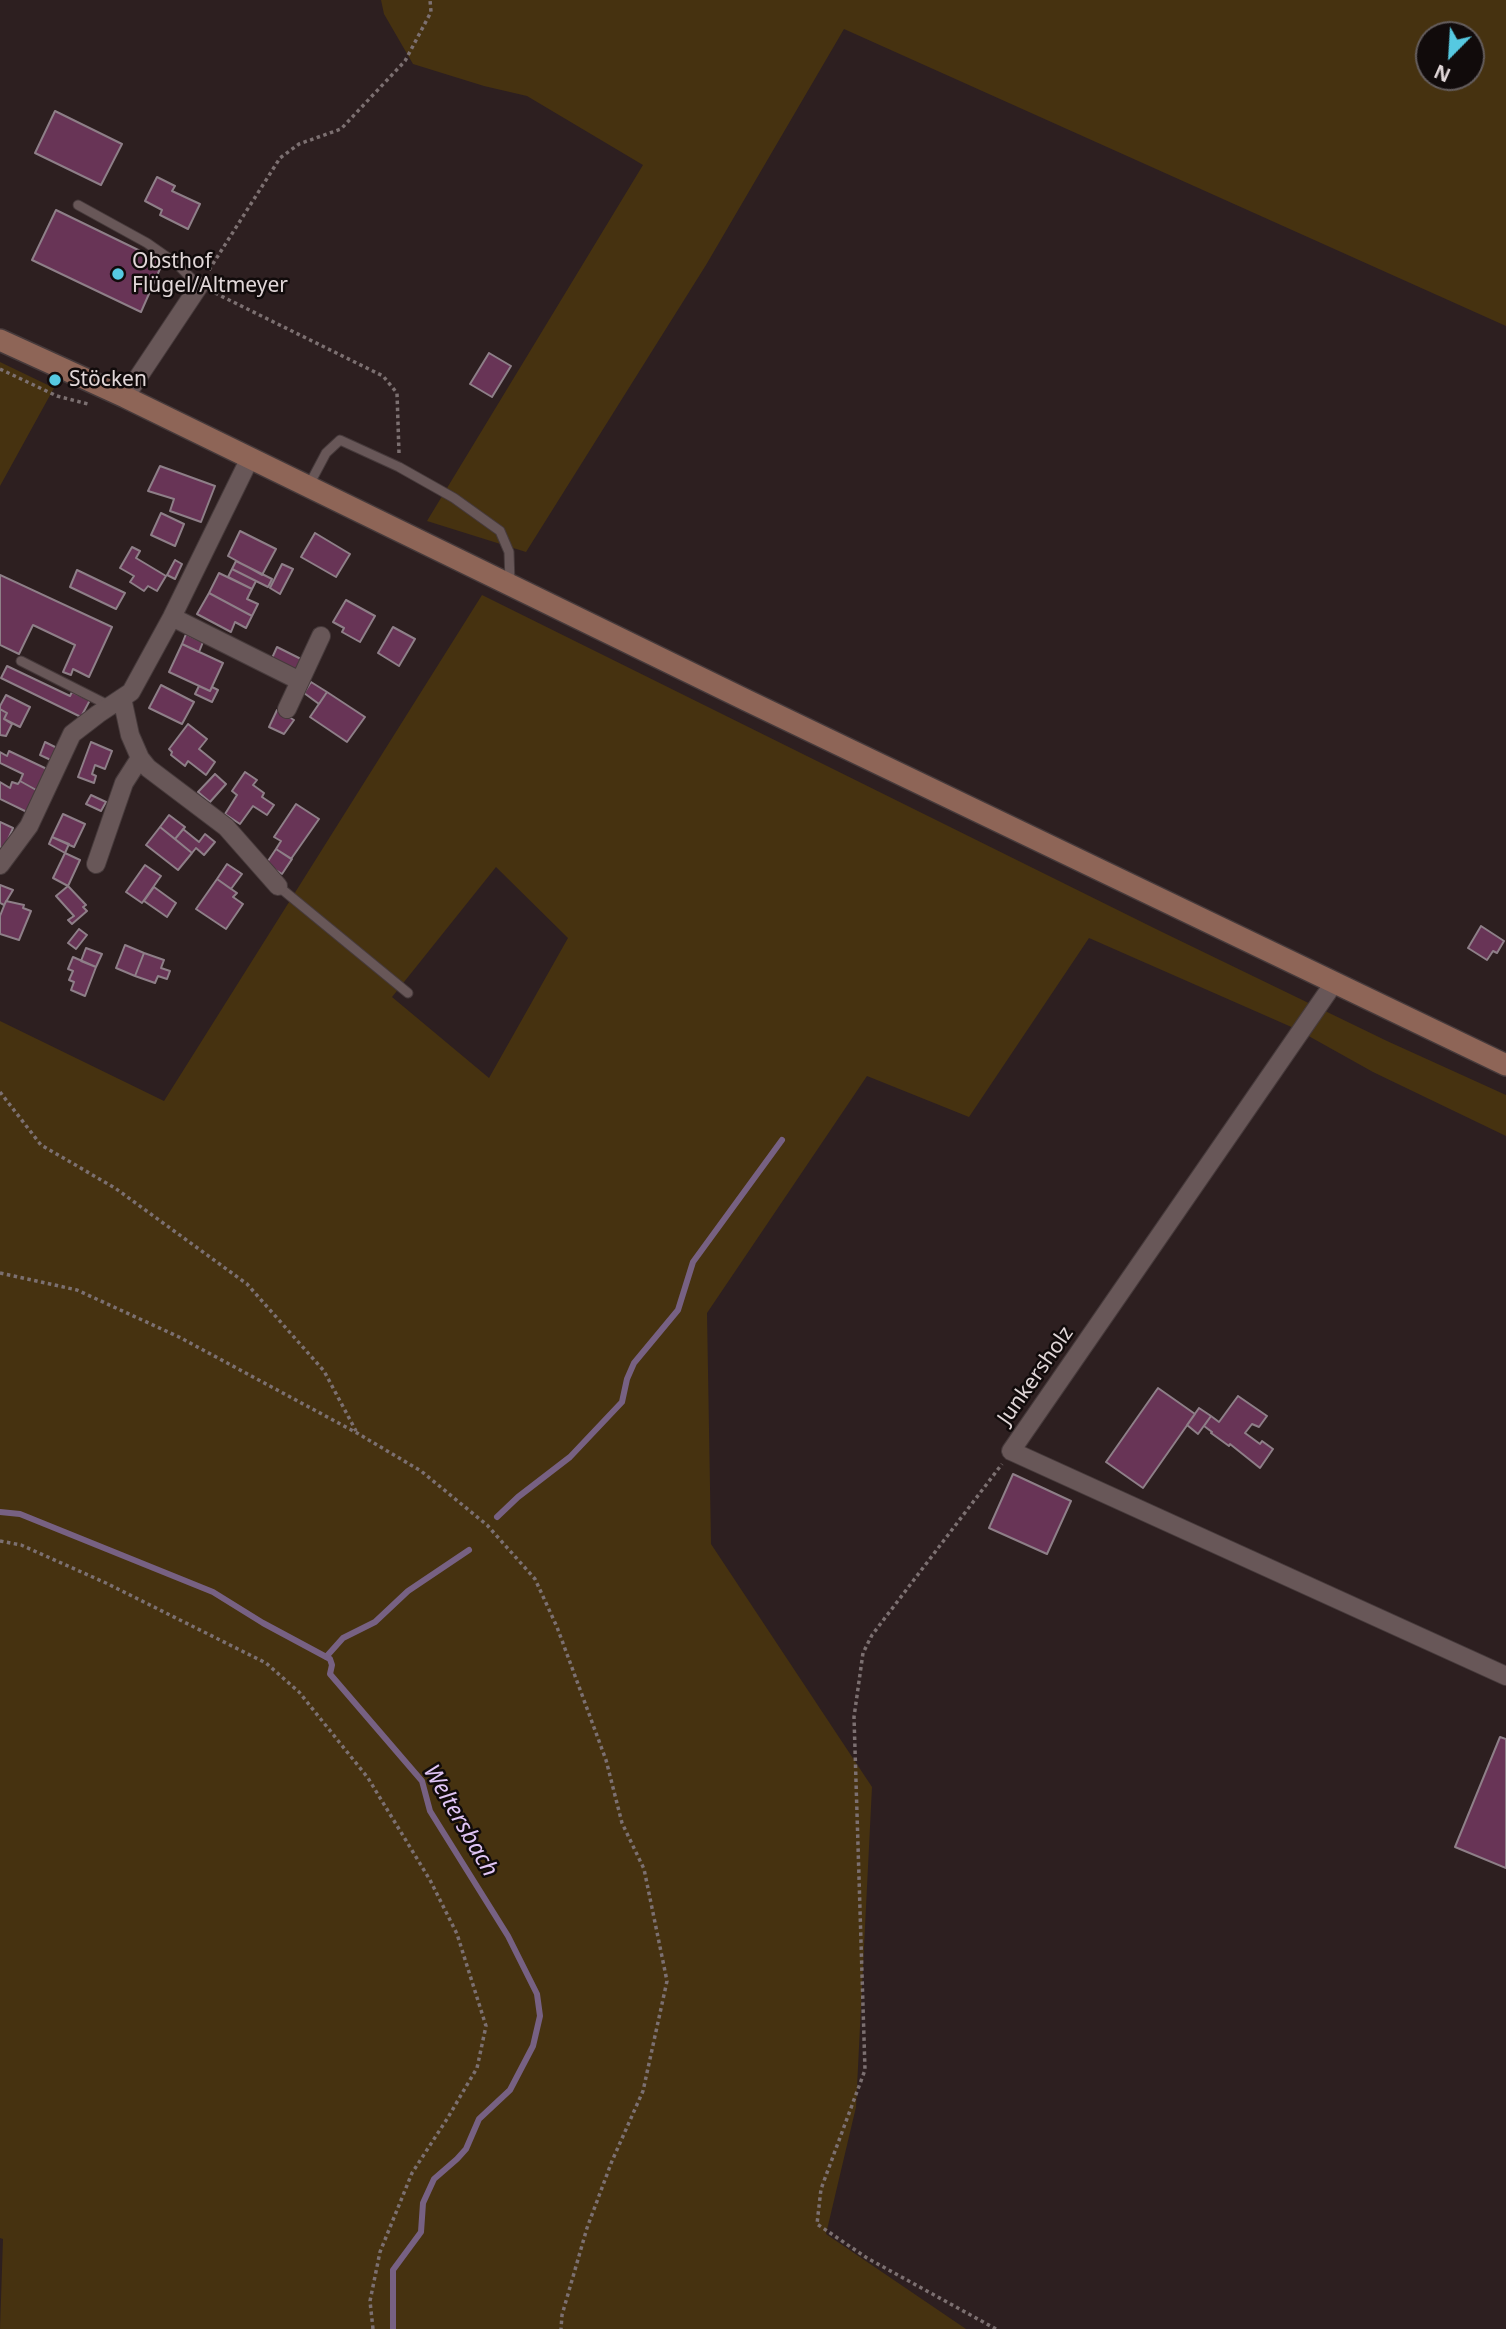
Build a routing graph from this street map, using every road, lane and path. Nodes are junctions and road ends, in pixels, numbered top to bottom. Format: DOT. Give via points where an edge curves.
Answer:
graph roads {
  1 [pos="430,0"];
  2 [pos="78,205"];
  3 [pos="199,286"];
  4 [pos="0,340"];
  5 [pos="125,397"];
  6 [pos="250,457"];
  7 [pos="400,467"];
  8 [pos="309,486"];
  9 [pos="510,585"];
  10 [pos="172,617"];
  11 [pos="321,636"];
  12 [pos="20,661"];
  13 [pos="300,681"];
  14 [pos="116,702"];
  15 [pos="287,709"];
  16 [pos="140,758"];
  17 [pos="96,864"];
  18 [pos="0,866"];
  19 [pos="278,886"];
  20 [pos="1334,983"];
  21 [pos="408,993"];
  22 [pos="1506,1065"];
  23 [pos="0,1092"];
  24 [pos="0,1273"];
  25 [pos="357,1433"];
  26 [pos="1011,1451"];
  27 [pos="0,1541"];
  28 [pos="1506,1675"];
  29 [pos="373,2329"];
  30 [pos="561,2329"];
  31 [pos="996,2329"];
  1 -- 3 [label="path" via="430,12 405,61 341,129 299,144 280,159"];
  2 -- 3 [label="lane" via="147,243"];
  3 -- 5 [label="street"];
  3 -- 7 [label="path" via="383,376 397,393"];
  4 -- 5 [label="main road"];
  5 -- 6 [label="main road"];
  6 -- 8 [label="main road"];
  6 -- 10 [label="street"];
  7 -- 8 [label="lane" via="340,439 326,453"];
  7 -- 9 [label="lane" via="500,531 509,552"];
  8 -- 9 [label="main road"];
  9 -- 20 [label="main road"];
  10 -- 13 [label="street"];
  10 -- 14 [label="street" via="131,692"];
  11 -- 13 [label="street"];
  12 -- 14 [label="lane"];
  13 -- 15 [label="street"];
  14 -- 16 [label="street"];
  14 -- 18 [label="street" via="72,734 29,826"];
  16 -- 17 [label="street" via="124,783"];
  16 -- 19 [label="street" via="226,827"];
  19 -- 21 [label="lane"];
  20 -- 22 [label="main road"];
  20 -- 26 [label="street, Junkersholz"];
  23 -- 25 [label="path" via="41,1145 115,1188 247,1284 324,1371"];
  24 -- 25 [label="path" via="77,1290 179,1337"];
  25 -- 30 [label="path" via="421,1471 487,1525 535,1579 606,1760 622,1823 644,1869 667,1981 643,2091 586,2228"];
  26 -- 28 [label="street, Junkersholz"];
  26 -- 31 [label="path" via="863,1653 854,1717 865,2070 821,2189 817,2224 867,2258"];
  27 -- 29 [label="path" via="21,1545 106,1583 266,1663 299,1692 368,1778 457,1934 486,2026 477,2068 412,2173 380,2252 370,2301"];
}
